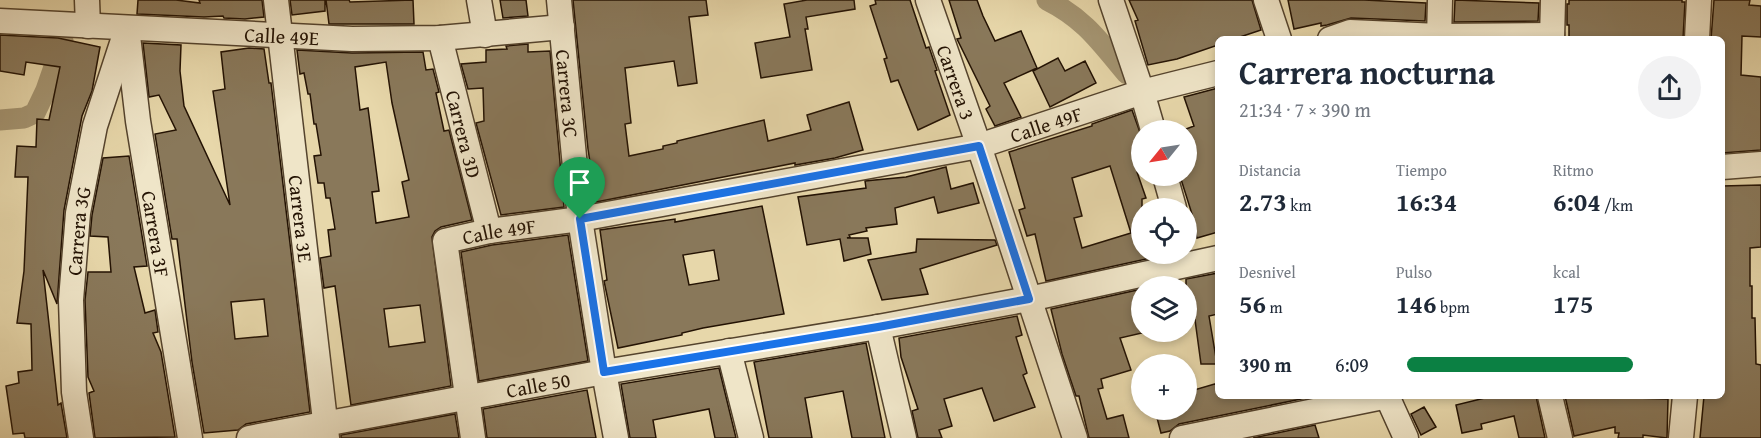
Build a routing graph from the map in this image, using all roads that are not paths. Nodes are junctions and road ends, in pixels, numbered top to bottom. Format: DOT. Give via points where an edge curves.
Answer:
graph roads {
  1 [pos="87,0"];
  2 [pos="276,0"];
  3 [pos="479,0"];
  4 [pos="559,0"];
  5 [pos="928,0"];
  6 [pos="1111,0"];
  7 [pos="1266,0"];
  8 [pos="1440,0"];
  9 [pos="1553,0"];
  10 [pos="1699,0"];
  11 [pos="0,21"];
  12 [pos="88,26"];
  13 [pos="562,27"];
  14 [pos="127,28"];
  15 [pos="485,35"];
  16 [pos="279,36"];
  17 [pos="1278,36"];
  18 [pos="1339,36"];
  19 [pos="1409,36"];
  20 [pos="1439,36"];
  21 [pos="1552,36"];
  22 [pos="1697,36"];
  23 [pos="440,38"];
  24 [pos="1215,74"];
  25 [pos="1142,92"];
  26 [pos="1150,120"];
  27 [pos="979,146"];
  28 [pos="1761,164"];
  29 [pos="1725,167"];
  30 [pos="580,219"];
  31 [pos="489,231"];
  32 [pos="1197,258"];
  33 [pos="1215,258"];
  34 [pos="1164,264"];
  35 [pos="1029,299"];
  36 [pos="878,327"];
  37 [pos="729,351"];
  38 [pos="604,372"];
  39 [pos="466,398"];
  40 [pos="1376,399"];
  41 [pos="1389,399"];
  42 [pos="1551,399"];
  43 [pos="1685,399"];
  44 [pos="326,430"];
  45 [pos="1245,432"];
  46 [pos="81,438"];
  47 [pos="190,438"];
  48 [pos="249,438"];
  49 [pos="473,438"];
  50 [pos="616,438"];
  51 [pos="752,438"];
  52 [pos="904,438"];
  53 [pos="1075,438"];
  54 [pos="1182,438"];
  55 [pos="1406,438"];
  56 [pos="1560,438"];
  57 [pos="1681,438"];
  1 -- 12 [label="street"];
  2 -- 16 [label="street, Carrera 3E"];
  3 -- 15 [label="street"];
  4 -- 13 [label="street, Carrera 3C"];
  5 -- 27 [label="street, Carrera 3"];
  6 -- 25 [label="street"];
  7 -- 17 [label="street"];
  8 -- 20 [label="street"];
  9 -- 21 [label="street"];
  10 -- 22 [label="street"];
  11 -- 12 [label="street, Calle 49E"];
  12 -- 14 [label="street, Calle 49E"];
  13 -- 15 [label="street, Calle 49E"];
  13 -- 30 [label="street, Carrera 3C"];
  14 -- 16 [label="street, Calle 49E"];
  14 -- 46 [label="street, Carrera 3G" via="95,126 78,213 71,300 74,392"];
  14 -- 47 [label="street, Carrera 3F" via="138,121"];
  15 -- 23 [label="street, Calle 49E"];
  16 -- 23 [label="street, Calle 49E"];
  16 -- 44 [label="street, Carrera 3E"];
  18 -- 19 [label="street" via="1350,32"];
  23 -- 31 [label="street, Carrera 3D"];
  24 -- 25 [label="street, Calle 49F"];
  25 -- 26 [label="street"];
  25 -- 27 [label="street, Calle 49F"];
  27 -- 30 [label="street, Calle 49F"];
  27 -- 35 [label="street, Carrera 3"];
  28 -- 29 [label="street"];
  30 -- 31 [label="street, Calle 49F"];
  30 -- 38 [label="street, Carrera 3C"];
  31 -- 39 [label="street, Calle 49F" via="445,241"];
  32 -- 33 [label="street, Calle 50"];
  34 -- 35 [label="street, Calle 50"];
  35 -- 36 [label="street, Calle 50"];
  35 -- 53 [label="street, Carrera 3"];
  36 -- 37 [label="street, Calle 50"];
  36 -- 52 [label="street"];
  37 -- 38 [label="street, Calle 50"];
  37 -- 51 [label="street"];
  38 -- 39 [label="street, Calle 50"];
  38 -- 50 [label="street, Carrera 3C"];
  39 -- 44 [label="street, Calle 50"];
  39 -- 49 [label="street"];
  40 -- 45 [label="street"];
  41 -- 55 [label="street"];
  42 -- 56 [label="street"];
  43 -- 57 [label="street"];
  44 -- 48 [label="street, Calle 50"];
  45 -- 54 [label="street"];
}
